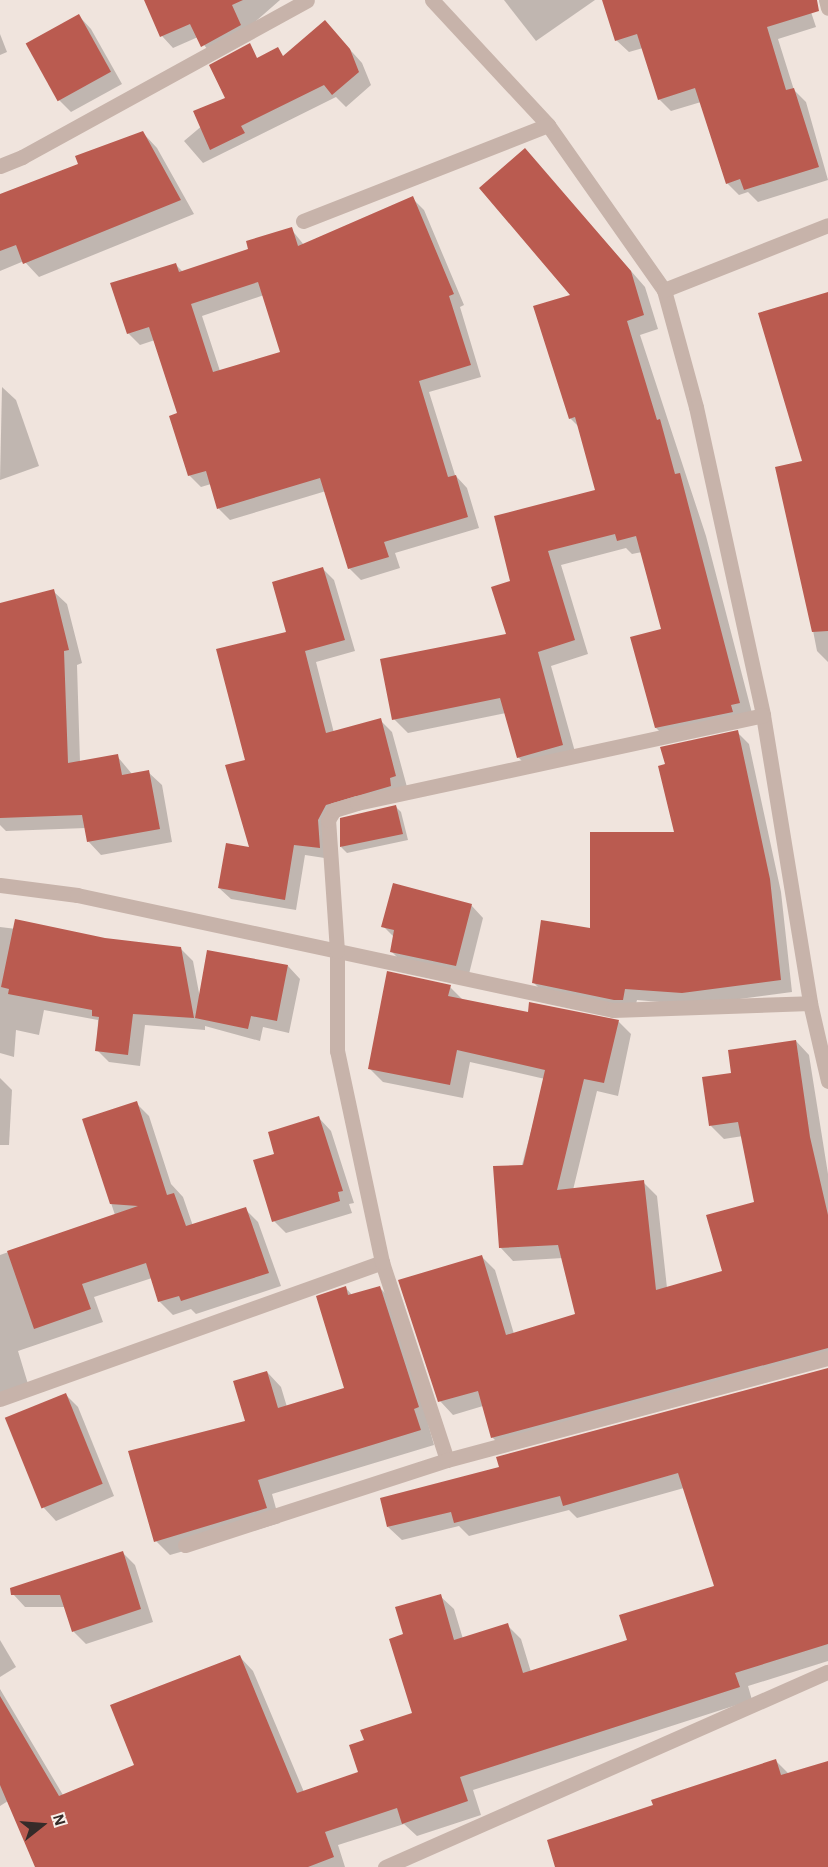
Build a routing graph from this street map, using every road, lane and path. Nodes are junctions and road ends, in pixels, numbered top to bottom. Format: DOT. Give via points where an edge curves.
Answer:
graph roads {
  1 [pos="307,0"];
  2 [pos="432,0"];
  3 [pos="826,0"];
  4 [pos="828,8"];
  5 [pos="548,125"];
  6 [pos="0,166"];
  7 [pos="303,221"];
  8 [pos="828,225"];
  9 [pos="664,290"];
  10 [pos="763,715"];
  11 [pos="0,885"];
  12 [pos="337,951"];
  13 [pos="810,1003"];
  14 [pos="828,1081"];
  15 [pos="382,1262"];
  16 [pos="828,1358"];
  17 [pos="0,1399"];
  18 [pos="447,1460"];
  19 [pos="184,1545"];
  20 [pos="828,1672"];
  21 [pos="385,1867"];
  1 -- 6 [label="street" via="22,158"];
  2 -- 5 [label="street"];
  3 -- 4 [label="street"];
  5 -- 7 [label="street"];
  5 -- 9 [label="street"];
  8 -- 9 [label="street"];
  9 -- 10 [label="street" via="696,407"];
  10 -- 12 [label="street" via="334,810 328,820"];
  10 -- 13 [label="street"];
  11 -- 12 [label="street" via="76,895"];
  12 -- 13 [label="street" via="613,1010"];
  12 -- 15 [label="street" via="337,1051"];
  13 -- 14 [label="street"];
  15 -- 17 [label="street"];
  15 -- 18 [label="street"];
  16 -- 18 [label="street"];
  18 -- 19 [label="street"];
  20 -- 21 [label="street"];
}
